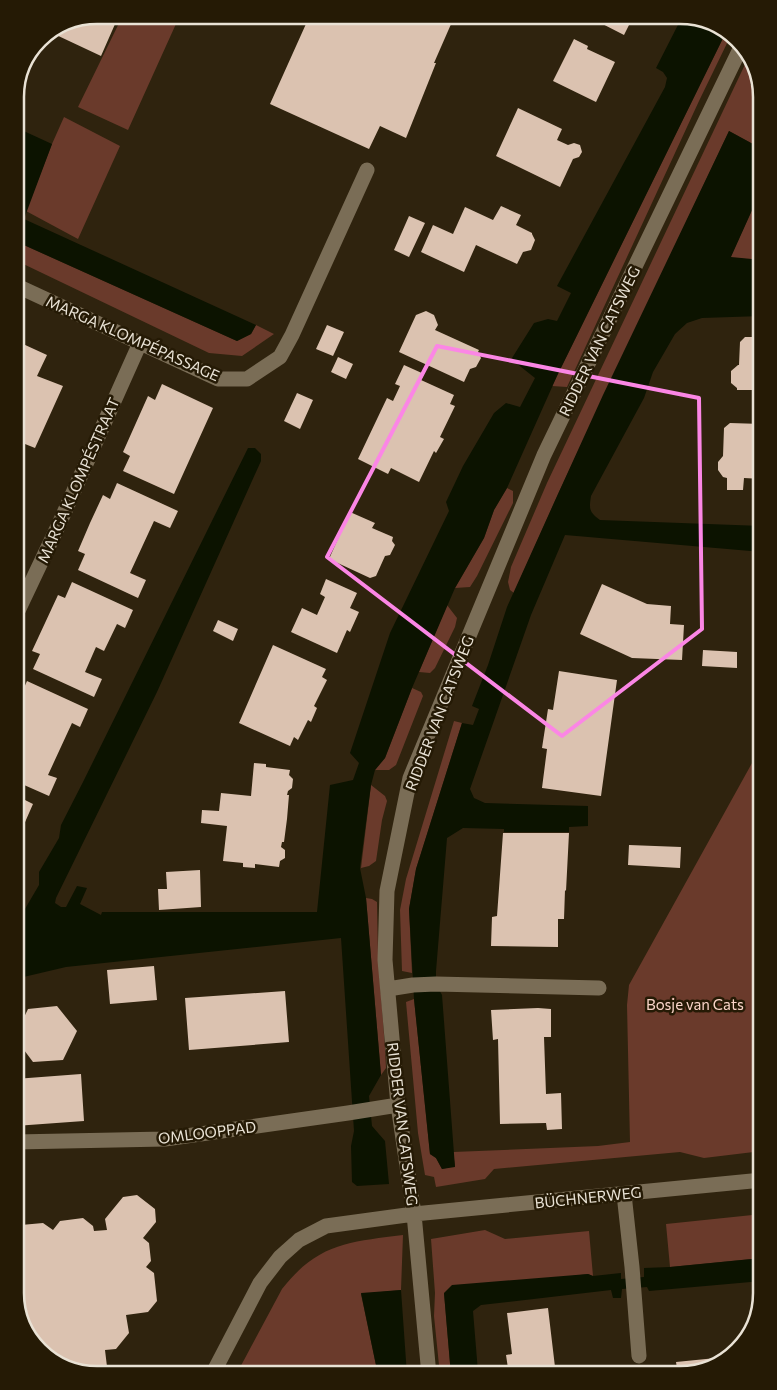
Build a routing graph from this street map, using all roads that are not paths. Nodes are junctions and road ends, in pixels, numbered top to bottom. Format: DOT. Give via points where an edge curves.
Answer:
graph roads {
  1 [pos="739,53"];
  2 [pos="367,170"];
  3 [pos="24,290"];
  4 [pos="140,343"];
  5 [pos="24,597"];
  6 [pos="599,988"];
  7 [pos="388,989"];
  8 [pos="391,1106"];
  9 [pos="24,1142"];
  10 [pos="753,1181"];
  11 [pos="624,1194"];
  12 [pos="414,1214"];
  13 [pos="639,1356"];
  14 [pos="217,1366"];
  15 [pos="428,1366"];
  1 -- 7 [label="street, RIDDER VAN CATSWEG" via="544,455 410,778 387,891 385,960"];
  2 -- 4 [label="street, MARGA KLOMPÉPASSAGE" via="280,357 247,379 218,378"];
  3 -- 4 [label="street, MARGA KLOMPÉPASSAGE"];
  4 -- 5 [label="street, MARGA KLOMPÉSTRAAT"];
  6 -- 7 [label="street" via="436,984"];
  7 -- 8 [label="street, RIDDER VAN CATSWEG"];
  8 -- 9 [label="street, OMLOOPPAD" via="165,1139"];
  8 -- 12 [label="street, RIDDER VAN CATSWEG"];
  10 -- 11 [label="street, BÜCHNERWEG"];
  11 -- 12 [label="street, BÜCHNERWEG"];
  11 -- 13 [label="street"];
  12 -- 14 [label="street, RIDDER VAN CATSWEG" via="326,1226 299,1240 280,1257 260,1283"];
  12 -- 15 [label="street"];
}
